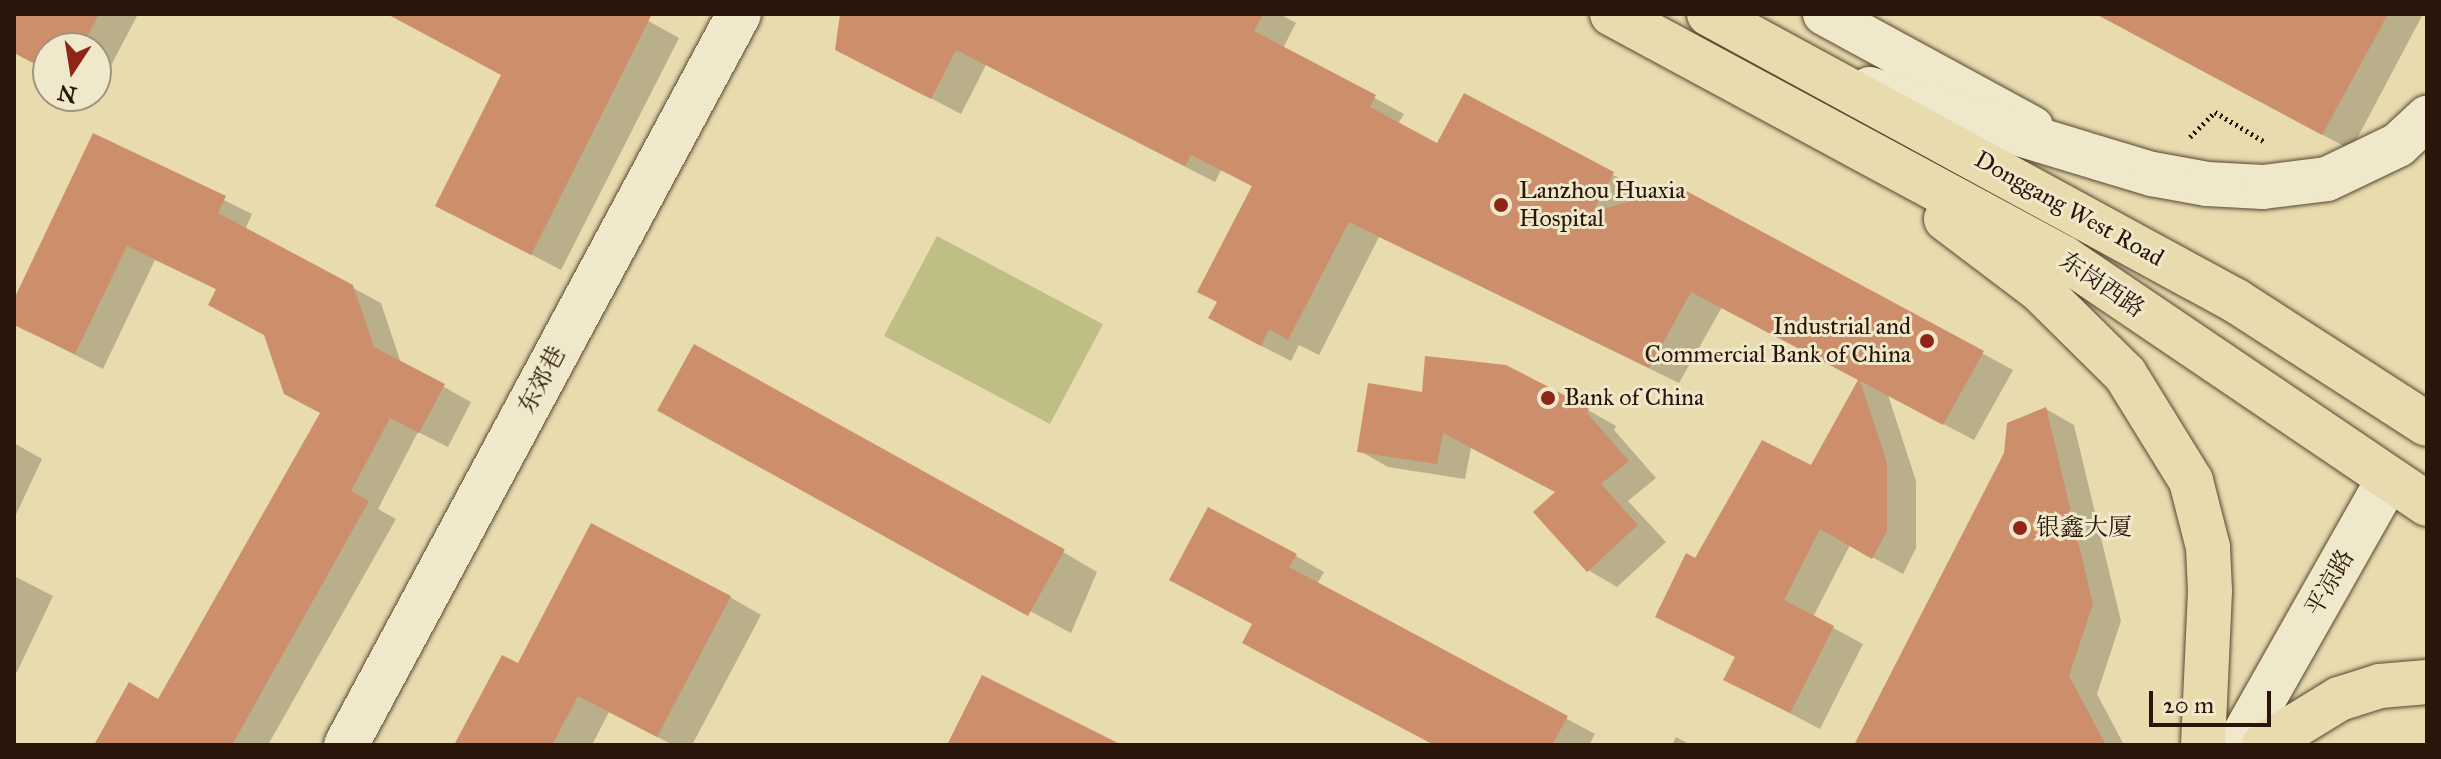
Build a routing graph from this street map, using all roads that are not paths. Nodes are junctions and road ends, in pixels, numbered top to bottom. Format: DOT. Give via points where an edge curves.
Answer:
graph roads {
  1 [pos="739,14"];
  2 [pos="1612,14"];
  3 [pos="1709,14"];
  4 [pos="1824,14"];
  5 [pos="1822,74"];
  6 [pos="1801,114"];
  7 [pos="2427,118"];
  8 [pos="2072,148"];
  9 [pos="2426,415"];
  10 [pos="2387,482"];
  11 [pos="2427,504"];
  12 [pos="2427,682"];
  13 [pos="346,745"];
  14 [pos="2203,745"];
  15 [pos="2238,745"];
  16 [pos="2264,745"];
  1 -- 13 [label="street, 东郊巷"];
  2 -- 6 [label="main road"];
  3 -- 5 [label="main road, Donggang West Road"];
  4 -- 8 [label="street"];
  5 -- 8 [label="street"];
  5 -- 9 [label="main road, Donggang West Road" via="2236,301"];
  6 -- 10 [label="main road, 东岗西路" via="2064,258"];
  6 -- 14 [label="main road" via="2040,290 2125,374 2150,409 2191,481 2208,547"];
  7 -- 8 [label="street" via="2398,145 2327,179 2263,187 2152,174"];
  9 -- 10 [label="main road, 平凉路"];
  10 -- 11 [label="main road, 东岗西路"];
  10 -- 15 [label="street, 平凉路"];
  12 -- 16 [label="main road" via="2380,686 2339,699"];
}
